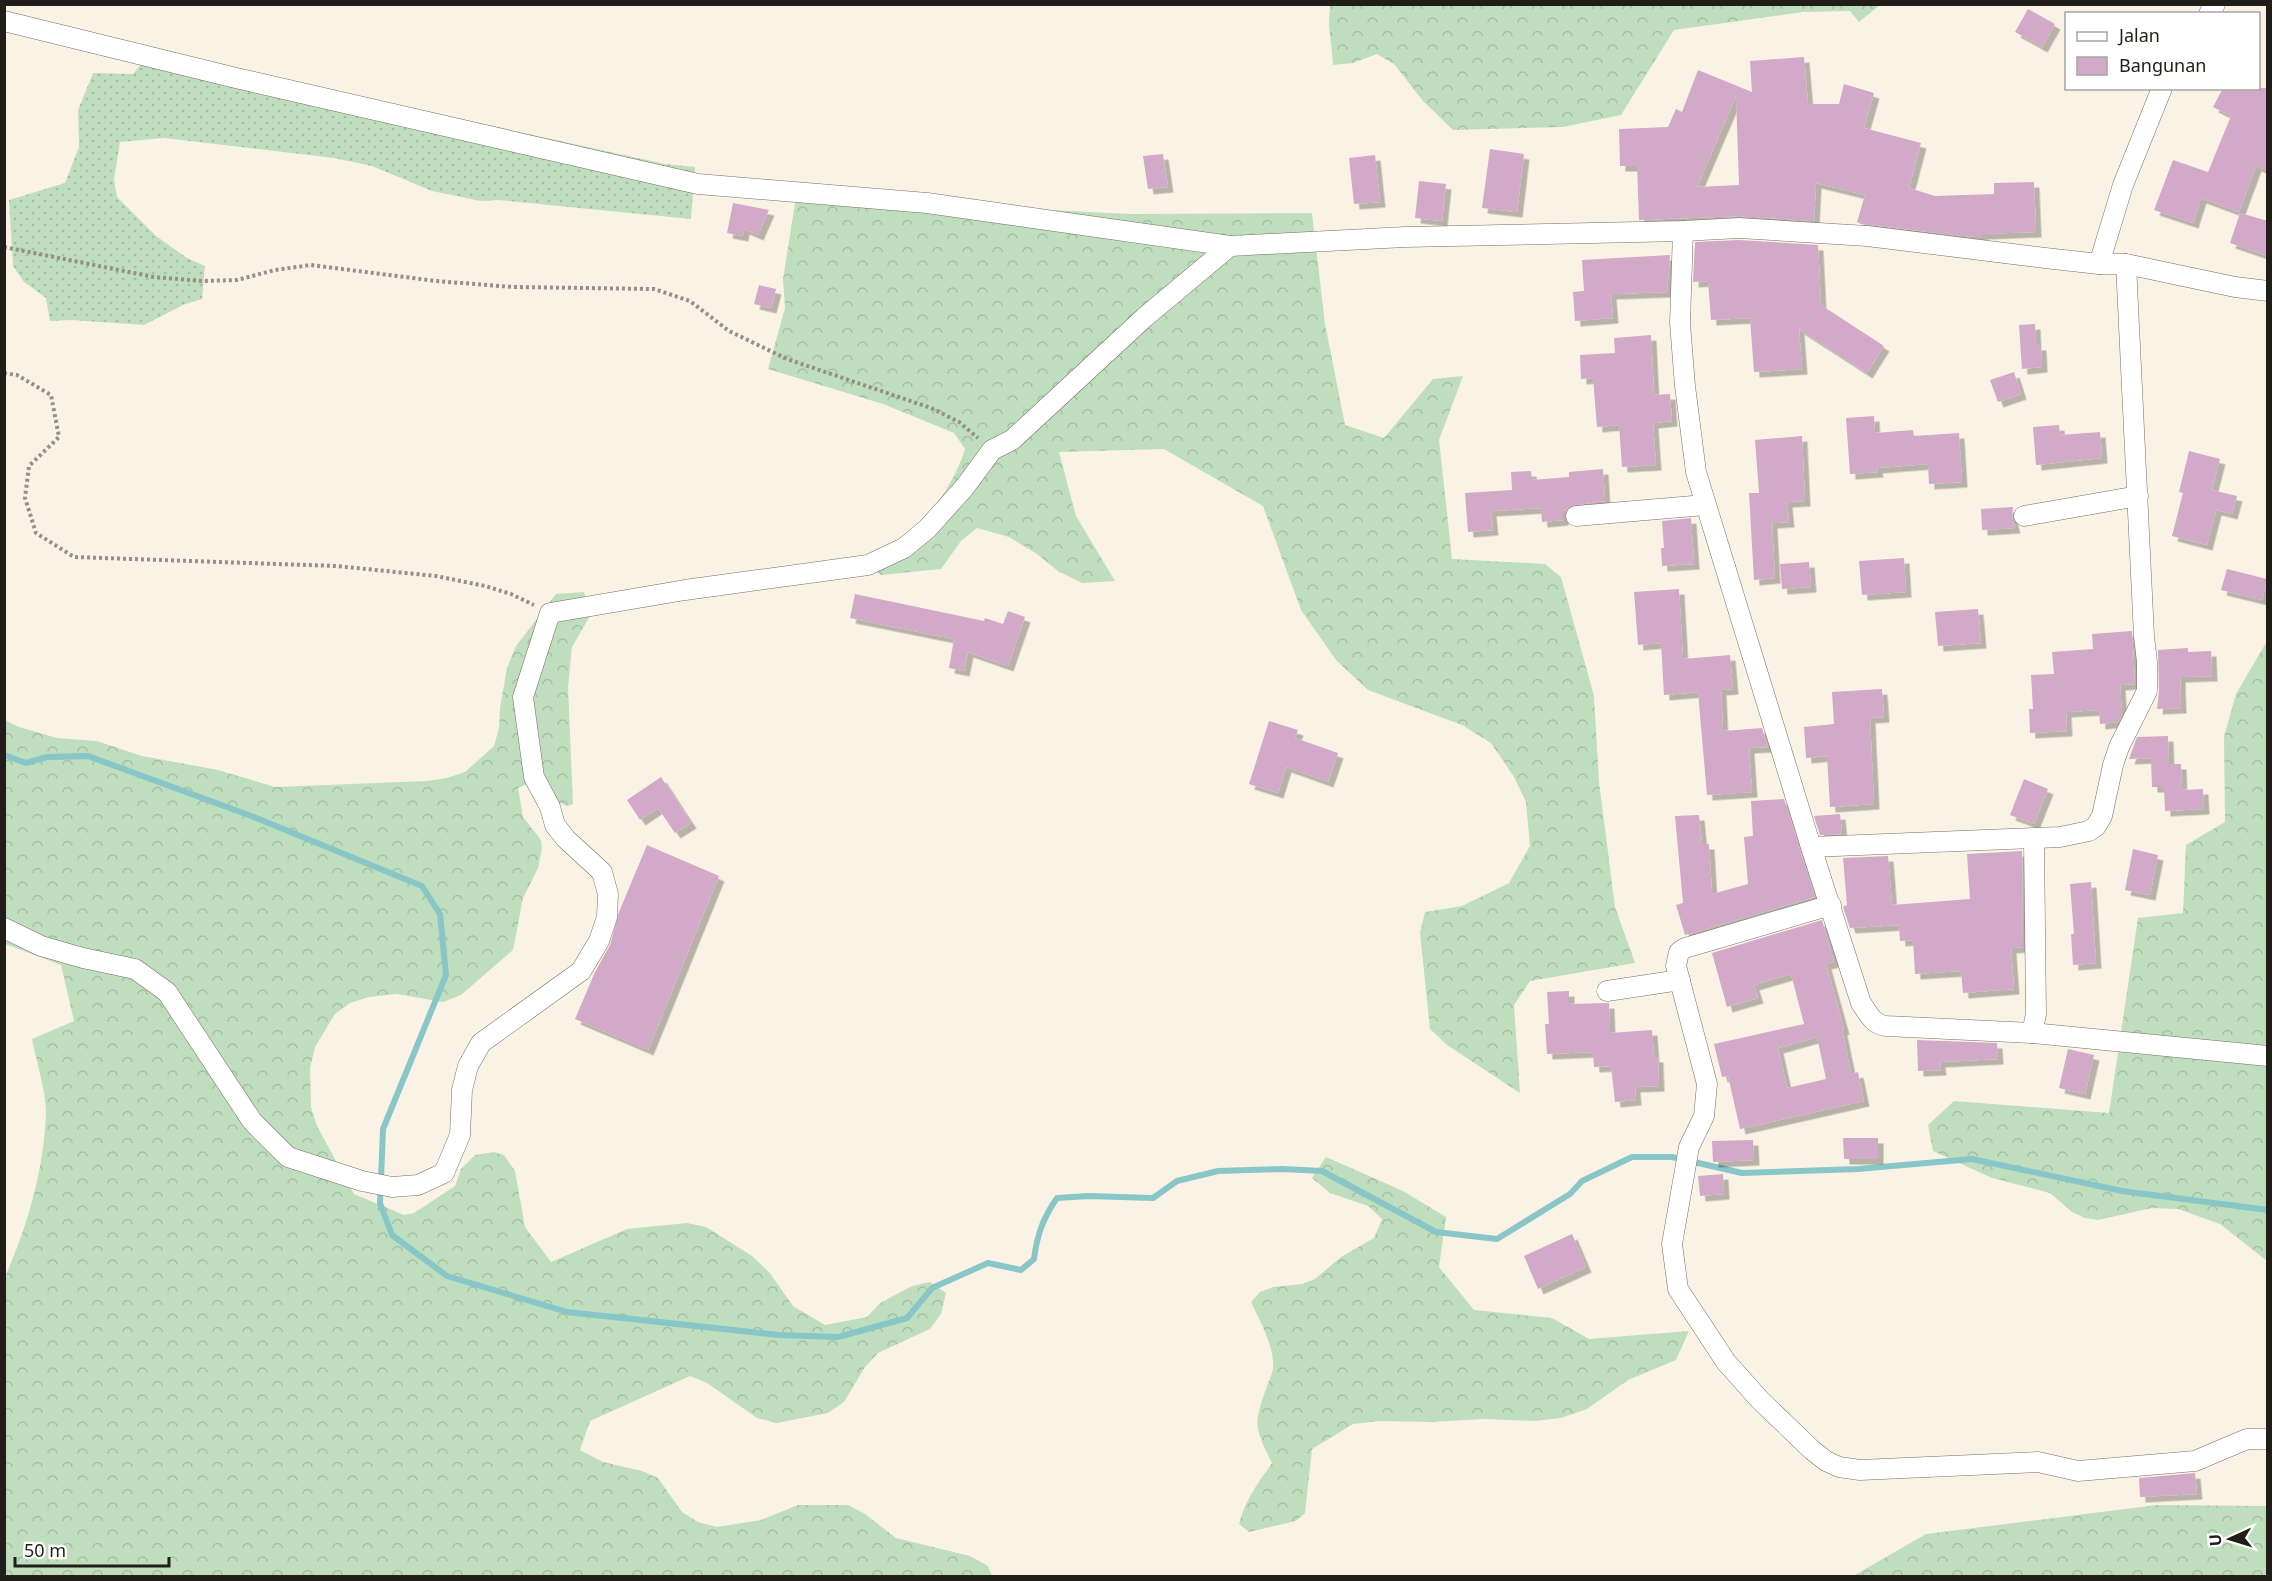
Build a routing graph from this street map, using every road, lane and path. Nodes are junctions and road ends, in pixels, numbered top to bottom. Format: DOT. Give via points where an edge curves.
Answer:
graph roads {
  1 [pos="4,21"];
  2 [pos="2161,90"];
  3 [pos="1683,231"];
  4 [pos="1230,246"];
  5 [pos="4,247"];
  6 [pos="2099,264"];
  7 [pos="2126,264"];
  8 [pos="2267,291"];
  9 [pos="4,373"];
  10 [pos="992,450"];
  11 [pos="2138,496"];
  12 [pos="1705,505"];
  13 [pos="1576,516"];
  14 [pos="2024,516"];
  15 [pos="550,613"];
  16 [pos="2034,840"];
  17 [pos="1811,847"];
  18 [pos="1830,905"];
  19 [pos="4,928"];
  20 [pos="1680,980"];
  21 [pos="1606,991"];
  22 [pos="2032,1033"];
  23 [pos="2268,1056"];
  24 [pos="2268,1439"];
  1 -- 4 [label="street" via="698,184 927,203"];
  2 -- 6 [label="street" via="2123,185"];
  3 -- 4 [label="street" via="1405,237"];
  3 -- 6 [label="street" via="1739,228 1867,236"];
  3 -- 12 [label="street" via="1680,323 1685,386 1696,472"];
  4 -- 10 [label="street" via="1145,317 1012,440"];
  5 -- 10 [label="path" via="154,277 203,281 237,280 311,265 502,286 654,289 690,301 729,331 787,359 931,408 959,422"];
  6 -- 7 [label="street"];
  7 -- 8 [label="street"];
  7 -- 11 [label="street"];
  9 -- 15 [label="path" via="16,375 51,395 59,437 29,466 25,498 36,533 74,557 336,566 436,576 511,594"];
  10 -- 15 [label="street" via="927,529 904,548 868,565"];
  11 -- 14 [label="street"];
  11 -- 16 [label="street" via="2147,691 2119,747 2096,826 2077,834"];
  12 -- 13 [label="street"];
  12 -- 17 [label="street"];
  15 -- 19 [label="street" via="523,697 534,777 555,825 602,872 608,894 607,917 599,941 581,971 481,1043 468,1066 462,1090 460,1135 444,1173 418,1185 392,1186 362,1181 288,1157 252,1121 167,992 135,969 41,946"];
  16 -- 17 [label="street"];
  16 -- 22 [label="street" via="2036,1014"];
  17 -- 18 [label="street"];
  18 -- 20 [label="street" via="1686,948 1677,958"];
  18 -- 22 [label="street" via="1861,1003 1878,1025"];
  20 -- 21 [label="street"];
  20 -- 24 [label="street" via="1707,1084 1704,1116 1689,1147 1672,1244 1678,1289 1726,1362 1812,1450 1839,1467 1881,1470 2038,1462 2079,1471 2195,1461 2247,1439"];
  22 -- 23 [label="street"];
}
